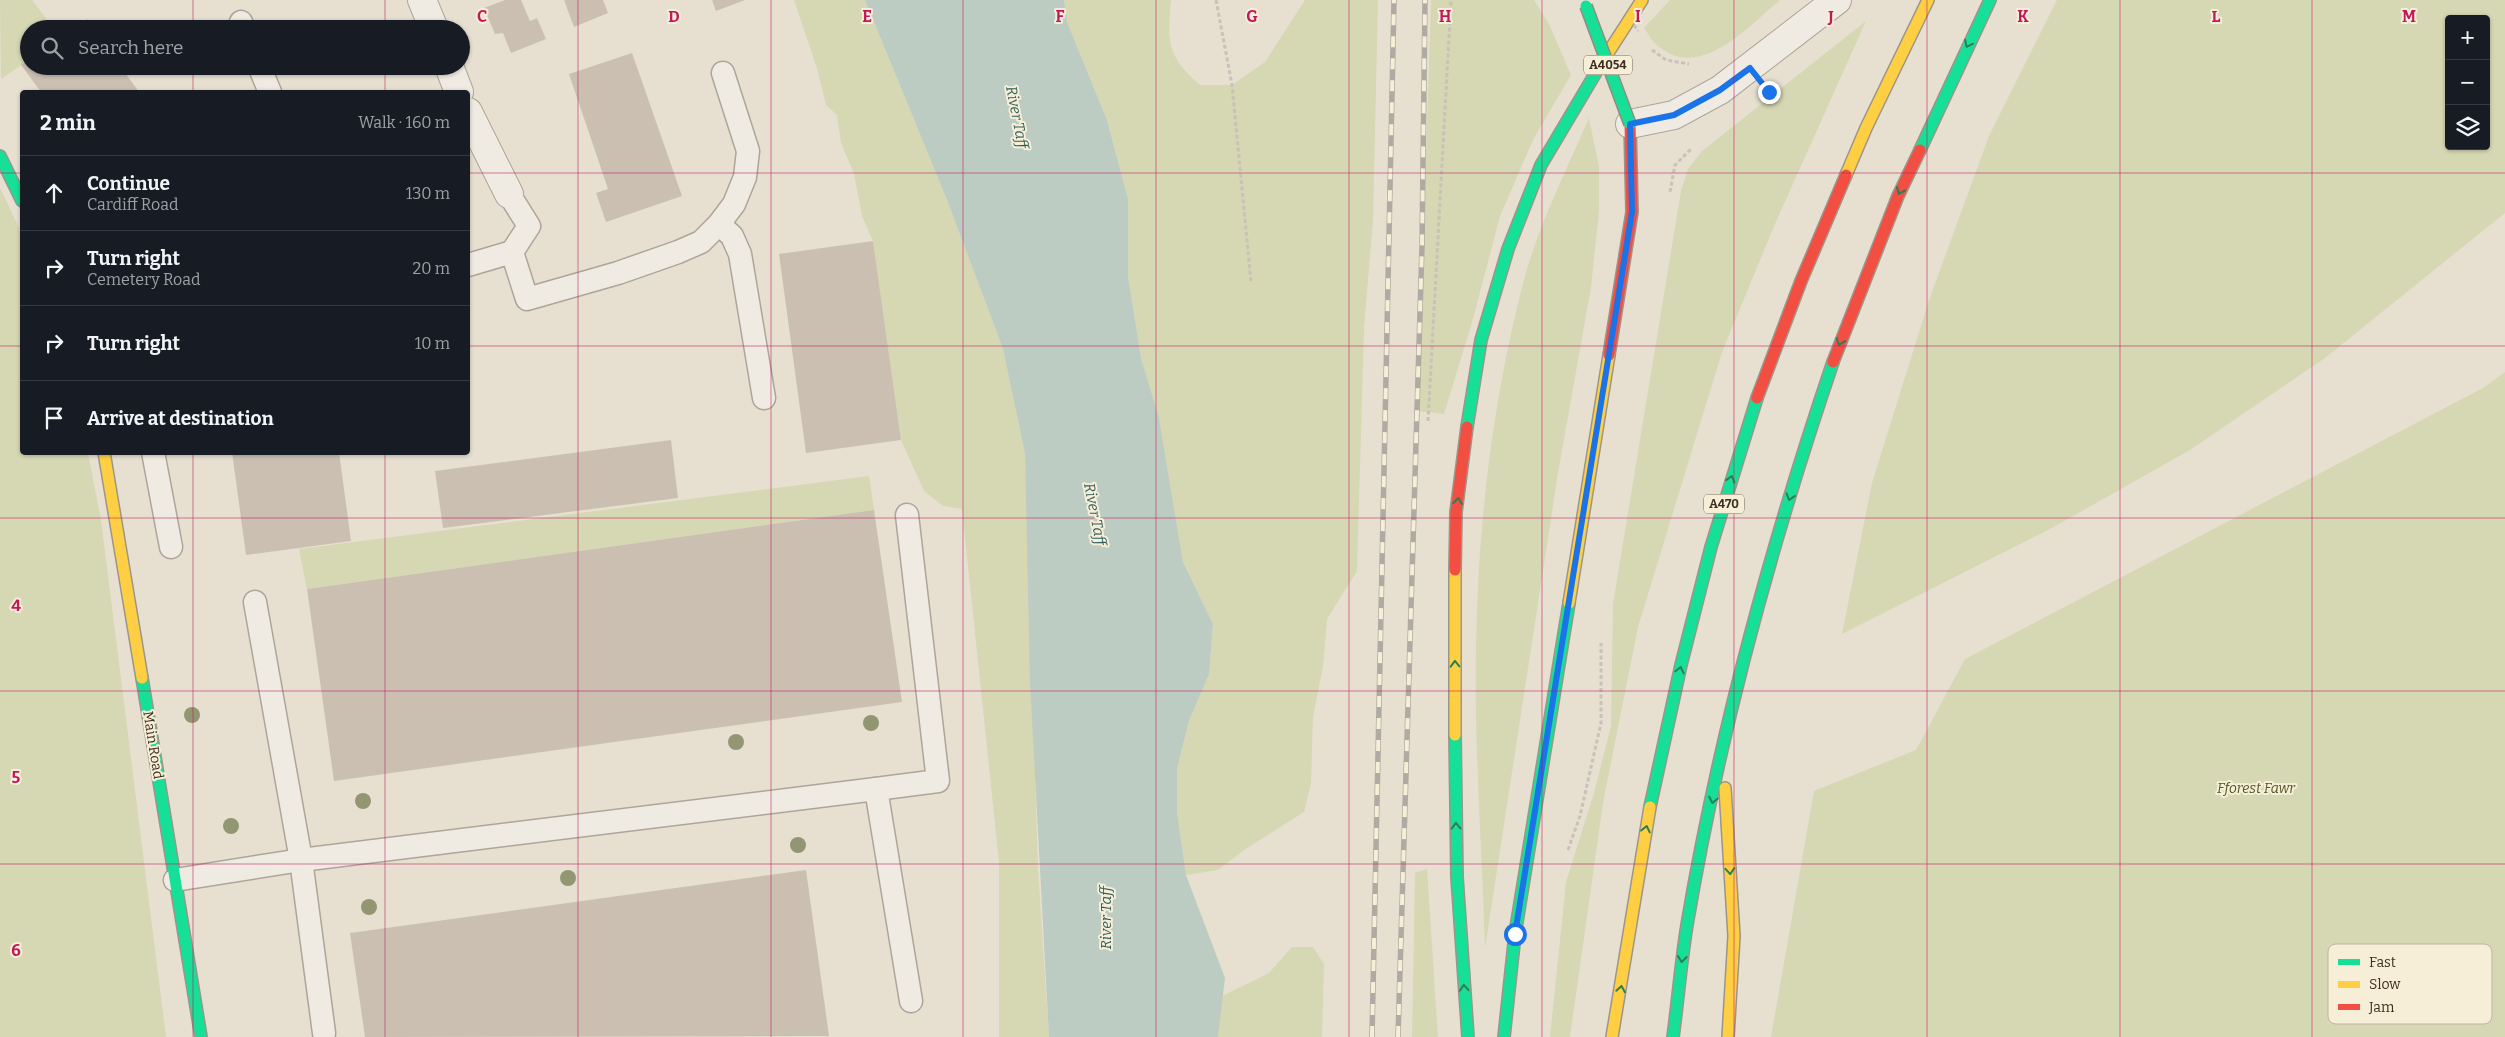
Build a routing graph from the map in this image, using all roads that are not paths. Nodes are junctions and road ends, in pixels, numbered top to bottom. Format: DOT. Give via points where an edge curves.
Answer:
graph roads {
  1 [pos="422,0"];
  2 [pos="1642,0"];
  3 [pos="1837,0"];
  4 [pos="1928,0"];
  5 [pos="1990,0"];
  6 [pos="1585,3"];
  7 [pos="430,20"];
  8 [pos="723,73"];
  9 [pos="263,75"];
  10 [pos="453,75"];
  11 [pos="269,90"];
  12 [pos="459,90"];
  13 [pos="470,116"];
  14 [pos="1630,124"];
  15 [pos="0,156"];
  16 [pos="509,194"];
  17 [pos="20,197"];
  18 [pos="719,224"];
  19 [pos="512,252"];
  20 [pos="470,264"];
  21 [pos="764,398"];
  22 [pos="104,455"];
  23 [pos="154,455"];
  24 [pos="906,515"];
  25 [pos="171,547"];
  26 [pos="255,602"];
  27 [pos="1722,752"];
  28 [pos="876,789"];
  29 [pos="301,860"];
  30 [pos="175,880"];
  31 [pos="911,1001"];
  32 [pos="324,1033"];
  33 [pos="201,1037"];
  34 [pos="1468,1037"];
  35 [pos="1504,1037"];
  36 [pos="1612,1037"];
  37 [pos="1673,1037"];
  38 [pos="1728,1037"];
  1 -- 7 [label="street"];
  34 -- 2 [label="main road, one-way" via="1457,877 1454,610 1456,512 1467,423 1484,331 1508,249 1541,165"];
  3 -- 14 [label="street" via="1720,90 1674,115"];
  36 -- 4 [label="main road, A470, one-way" via="1644,834 1716,528 1753,408 1801,281 1866,128"];
  5 -- 27 [label="main road, one-way" via="1898,196 1844,331 1777,539"];
  6 -- 14 [label="main road, A4054, bridge"];
  8 -- 18 [label="lane" via="748,151 745,177 734,204"];
  9 -- 11 [label="lane"];
  10 -- 12 [label="street"];
  13 -- 16 [label="street"];
  14 -- 35 [label="main road, A4054" via="1632,212 1515,934"];
  15 -- 17 [label="main road"];
  16 -- 19 [label="lane" via="529,226"];
  18 -- 19 [label="lane" via="701,242 678,252 527,299"];
  18 -- 21 [label="lane" via="732,236 740,254"];
  19 -- 20 [label="lane"];
  22 -- 30 [label="main road, Main Road"];
  23 -- 25 [label="lane"];
  24 -- 28 [label="lane" via="938,782"];
  26 -- 29 [label="lane"];
  27 -- 37 [label="main road, one-way" via="1686,925"];
  27 -- 38 [label="main road, one-way" via="1734,936"];
  28 -- 29 [label="lane"];
  28 -- 31 [label="lane"];
  29 -- 30 [label="lane"];
  29 -- 32 [label="lane"];
  30 -- 33 [label="main road, Main Road"];
}
